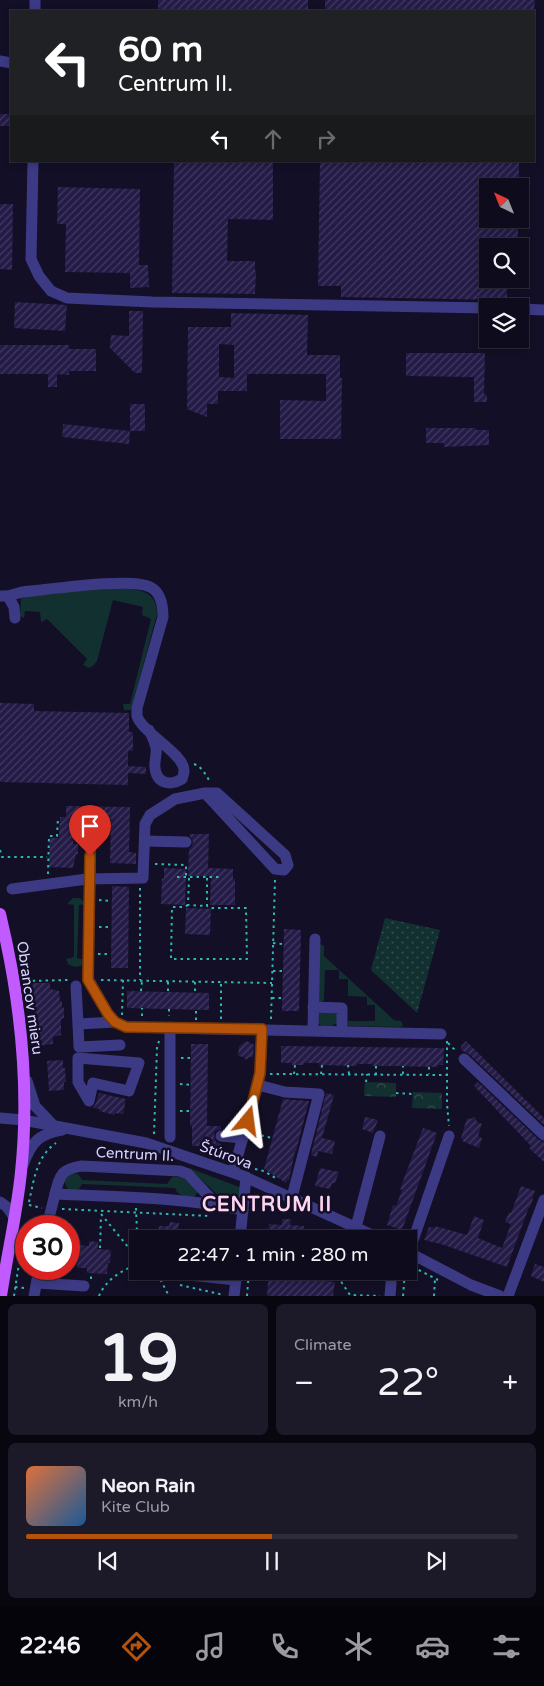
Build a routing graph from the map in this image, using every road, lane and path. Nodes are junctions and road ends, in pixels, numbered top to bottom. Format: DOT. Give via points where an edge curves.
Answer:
graph roads {
  1 [pos="33,162"];
  2 [pos="479,308"];
  3 [pos="529,309"];
  4 [pos="544,310"];
  5 [pos="4,596"];
  6 [pos="14,618"];
  7 [pos="149,730"];
  8 [pos="181,762"];
  9 [pos="205,793"];
  10 [pos="218,794"];
  11 [pos="58,817"];
  12 [pos="91,824"];
  13 [pos="145,842"];
  14 [pos="186,842"];
  15 [pos="0,850"];
  16 [pos="48,857"];
  17 [pos="145,864"];
  18 [pos="176,877"];
  19 [pos="140,878"];
  20 [pos="187,878"];
  21 [pos="207,878"];
  22 [pos="220,878"];
  23 [pos="89,879"];
  24 [pos="48,885"];
  25 [pos="12,889"];
  26 [pos="188,905"];
  27 [pos="207,906"];
  28 [pos="0,914"];
  29 [pos="314,939"];
  30 [pos="273,943"];
  31 [pos="283,944"];
  32 [pos="272,971"];
  33 [pos="283,971"];
  34 [pos="88,980"];
  35 [pos="123,980"];
  36 [pos="141,980"];
  37 [pos="26,981"];
  38 [pos="168,981"];
  39 [pos="195,981"];
  40 [pos="221,982"];
  41 [pos="73,983"];
  42 [pos="272,983"];
  43 [pos="142,991"];
  44 [pos="168,992"];
  45 [pos="195,992"];
  46 [pos="272,998"];
  47 [pos="282,998"];
  48 [pos="313,1007"];
  49 [pos="119,1020"];
  50 [pos="78,1024"];
  51 [pos="170,1028"];
  52 [pos="220,1028"];
  53 [pos="262,1029"];
  54 [pos="313,1030"];
  55 [pos="342,1031"];
  56 [pos="444,1038"];
  57 [pos="159,1040"];
  58 [pos="120,1045"];
  59 [pos="23,1059"];
  60 [pos="464,1059"];
  61 [pos="295,1065"];
  62 [pos="322,1065"];
  63 [pos="348,1065"];
  64 [pos="376,1066"];
  65 [pos="403,1066"];
  66 [pos="429,1067"];
  67 [pos="294,1074"];
  68 [pos="321,1074"];
  69 [pos="349,1074"];
  70 [pos="367,1074"];
  71 [pos="376,1075"];
  72 [pos="402,1075"];
  73 [pos="429,1075"];
  74 [pos="448,1075"];
  75 [pos="259,1079"];
  76 [pos="366,1082"];
  77 [pos="396,1093"];
  78 [pos="413,1094"];
  79 [pos="89,1101"];
  80 [pos="0,1118"];
  81 [pos="23,1120"];
  82 [pos="60,1128"];
  83 [pos="544,1135"];
  84 [pos="221,1136"];
  85 [pos="248,1136"];
  86 [pos="380,1136"];
  87 [pos="449,1136"];
  88 [pos="170,1137"];
  89 [pos="272,1138"];
  90 [pos="154,1146"];
  91 [pos="21,1171"];
  92 [pos="233,1172"];
  93 [pos="246,1177"];
  94 [pos="55,1194"];
  95 [pos="292,1197"];
  96 [pos="136,1198"];
  97 [pos="544,1200"];
  98 [pos="0,1202"];
  99 [pos="29,1205"];
  100 [pos="50,1209"];
  101 [pos="215,1210"];
  102 [pos="242,1210"];
  103 [pos="136,1212"];
  104 [pos="102,1213"];
  105 [pos="49,1215"];
  106 [pos="14,1217"];
  107 [pos="356,1227"];
  108 [pos="137,1230"];
  109 [pos="241,1230"];
  110 [pos="362,1230"];
  111 [pos="416,1230"];
  112 [pos="129,1247"];
  113 [pos="100,1248"];
  114 [pos="417,1257"];
  115 [pos="129,1268"];
  116 [pos="435,1279"];
  117 [pos="38,1280"];
  118 [pos="160,1280"];
  119 [pos="174,1280"];
  120 [pos="234,1280"];
  121 [pos="248,1280"];
  122 [pos="340,1280"];
  123 [pos="391,1280"];
  124 [pos="404,1280"];
  125 [pos="37,1283"];
  126 [pos="84,1286"];
  127 [pos="230,1295"];
  128 [pos="1,1296"];
  129 [pos="34,1296"];
  130 [pos="99,1296"];
  131 [pos="169,1296"];
  132 [pos="247,1296"];
  133 [pos="380,1296"];
  134 [pos="390,1296"];
  135 [pos="403,1296"];
  136 [pos="434,1296"];
  137 [pos="500,1296"];
  138 [pos="508,1296"];
  1 -- 2 [label="street" via="31,259 51,291 67,298"];
  3 -- 4 [label="street"];
  5 -- 6 [label="street" via="14,607"];
  5 -- 7 [label="street" via="112,584 150,586 162,601 163,609 137,708 138,717"];
  7 -- 8 [label="street"];
  7 -- 8 [label="street" via="155,742 155,768 159,779 174,783 182,779"];
  8 -- 10 [label="path" via="196,765 205,772"];
  9 -- 10 [label="street"];
  9 -- 10 [label="street" via="275,869 284,870 288,865 285,855"];
  9 -- 13 [label="street" via="174,799 150,815 145,824"];
  11 -- 16 [label="path" via="57,836 48,836"];
  12 -- 23 [label="street"];
  13 -- 14 [label="street"];
  13 -- 17 [label="street"];
  15 -- 16 [label="path" via="2,857"];
  16 -- 24 [label="path"];
  17 -- 19 [label="street" via="143,878"];
  17 -- 20 [label="path" via="186,864"];
  18 -- 20 [label="path"];
  19 -- 23 [label="street"];
  19 -- 36 [label="path"];
  20 -- 21 [label="path"];
  20 -- 26 [label="path"];
  21 -- 22 [label="path"];
  21 -- 27 [label="path"];
  23 -- 24 [label="street"];
  23 -- 34 [label="street"];
  24 -- 25 [label="street"];
  26 -- 27 [label="path"];
  26 -- 27 [label="path" via="172,907 172,959 247,959 246,908"];
  28 -- 59 [label="main road, Obrancov mieru" via="14,982"];
  29 -- 48 [label="street"];
  30 -- 31 [label="path"];
  32 -- 33 [label="path"];
  34 -- 35 [label="path"];
  34 -- 49 [label="street" via="108,1014"];
  35 -- 36 [label="path"];
  35 -- 49 [label="path"];
  36 -- 38 [label="path"];
  36 -- 43 [label="path"];
  37 -- 41 [label="path"];
  38 -- 39 [label="path"];
  38 -- 44 [label="path"];
  39 -- 40 [label="path"];
  39 -- 45 [label="path"];
  40 -- 42 [label="path"];
  40 -- 52 [label="path"];
  41 -- 50 [label="street"];
  46 -- 47 [label="path"];
  48 -- 54 [label="street"];
  48 -- 55 [label="street" via="342,1008"];
  49 -- 50 [label="street"];
  49 -- 51 [label="street" via="126,1027"];
  50 -- 58 [label="street" via="78,1047"];
  51 -- 52 [label="street"];
  51 -- 88 [label="street, Centrum II."];
  52 -- 53 [label="street"];
  53 -- 54 [label="street"];
  53 -- 75 [label="street"];
  54 -- 55 [label="street"];
  55 -- 56 [label="street" via="407,1032"];
  56 -- 60 [label="path"];
  56 -- 74 [label="path"];
  57 -- 90 [label="path"];
  59 -- 81 [label="main road, Obrancov mieru"];
  59 -- 82 [label="street" via="34,1106"];
  60 -- 83 [label="street"];
  61 -- 67 [label="path"];
  62 -- 68 [label="path"];
  63 -- 69 [label="path"];
  64 -- 71 [label="path"];
  65 -- 72 [label="path"];
  66 -- 73 [label="path"];
  67 -- 68 [label="path"];
  67 -- 75 [label="path"];
  68 -- 69 [label="path"];
  69 -- 70 [label="path"];
  70 -- 71 [label="path"];
  70 -- 76 [label="path"];
  71 -- 72 [label="path"];
  72 -- 73 [label="path"];
  73 -- 74 [label="path"];
  74 -- 87 [label="path"];
  75 -- 85 [label="street"];
  75 -- 95 [label="street" via="285,1092 319,1094"];
  77 -- 78 [label="path"];
  79 -- 79 [label="street" via="78,1082 78,1058 139,1063 130,1091 93,1083"];
  80 -- 81 [label="street, Štúrova"];
  81 -- 82 [label="street, Štúrova"];
  81 -- 91 [label="main road, Obrancov mieru"];
  82 -- 90 [label="street, Štúrova"];
  82 -- 91 [label="street" via="35,1140"];
  84 -- 85 [label="street"];
  85 -- 89 [label="path"];
  85 -- 92 [label="street"];
  86 -- 107 [label="street"];
  87 -- 111 [label="street"];
  90 -- 92 [label="street, Štúrova"];
  91 -- 106 [label="main road, Obrancov mieru"];
  92 -- 93 [label="street, Štúrova"];
  93 -- 95 [label="street, Štúrova"];
  93 -- 102 [label="street"];
  94 -- 96 [label="street"];
  94 -- 100 [label="street, Centrum II."];
  94 -- 101 [label="street, Centrum II." via="60,1176 71,1168 180,1171 188,1174"];
  95 -- 107 [label="street, Štúrova"];
  96 -- 101 [label="street"];
  96 -- 103 [label="path"];
  97 -- 138 [label="street"];
  98 -- 106 [label="street"];
  99 -- 100 [label="path"];
  100 -- 104 [label="path"];
  100 -- 105 [label="street, Centrum II."];
  101 -- 102 [label="street"];
  101 -- 103 [label="path"];
  102 -- 109 [label="street"];
  103 -- 104 [label="path"];
  103 -- 108 [label="path"];
  104 -- 112 [label="path"];
  104 -- 113 [label="path"];
  106 -- 128 [label="main road, Obrancov mieru"];
  107 -- 110 [label="street, Štúrova"];
  114 -- 137 [label="street"];
  115 -- 130 [label="path"];
  116 -- 136 [label="path"];
  117 -- 125 [label="street"];
  118 -- 131 [label="path"];
  119 -- 127 [label="path"];
  120 -- 127 [label="street"];
  121 -- 132 [label="path"];
  122 -- 133 [label="path" via="350,1294"];
  123 -- 134 [label="street"];
  124 -- 135 [label="path"];
  125 -- 126 [label="street"];
  125 -- 129 [label="street"];
}
